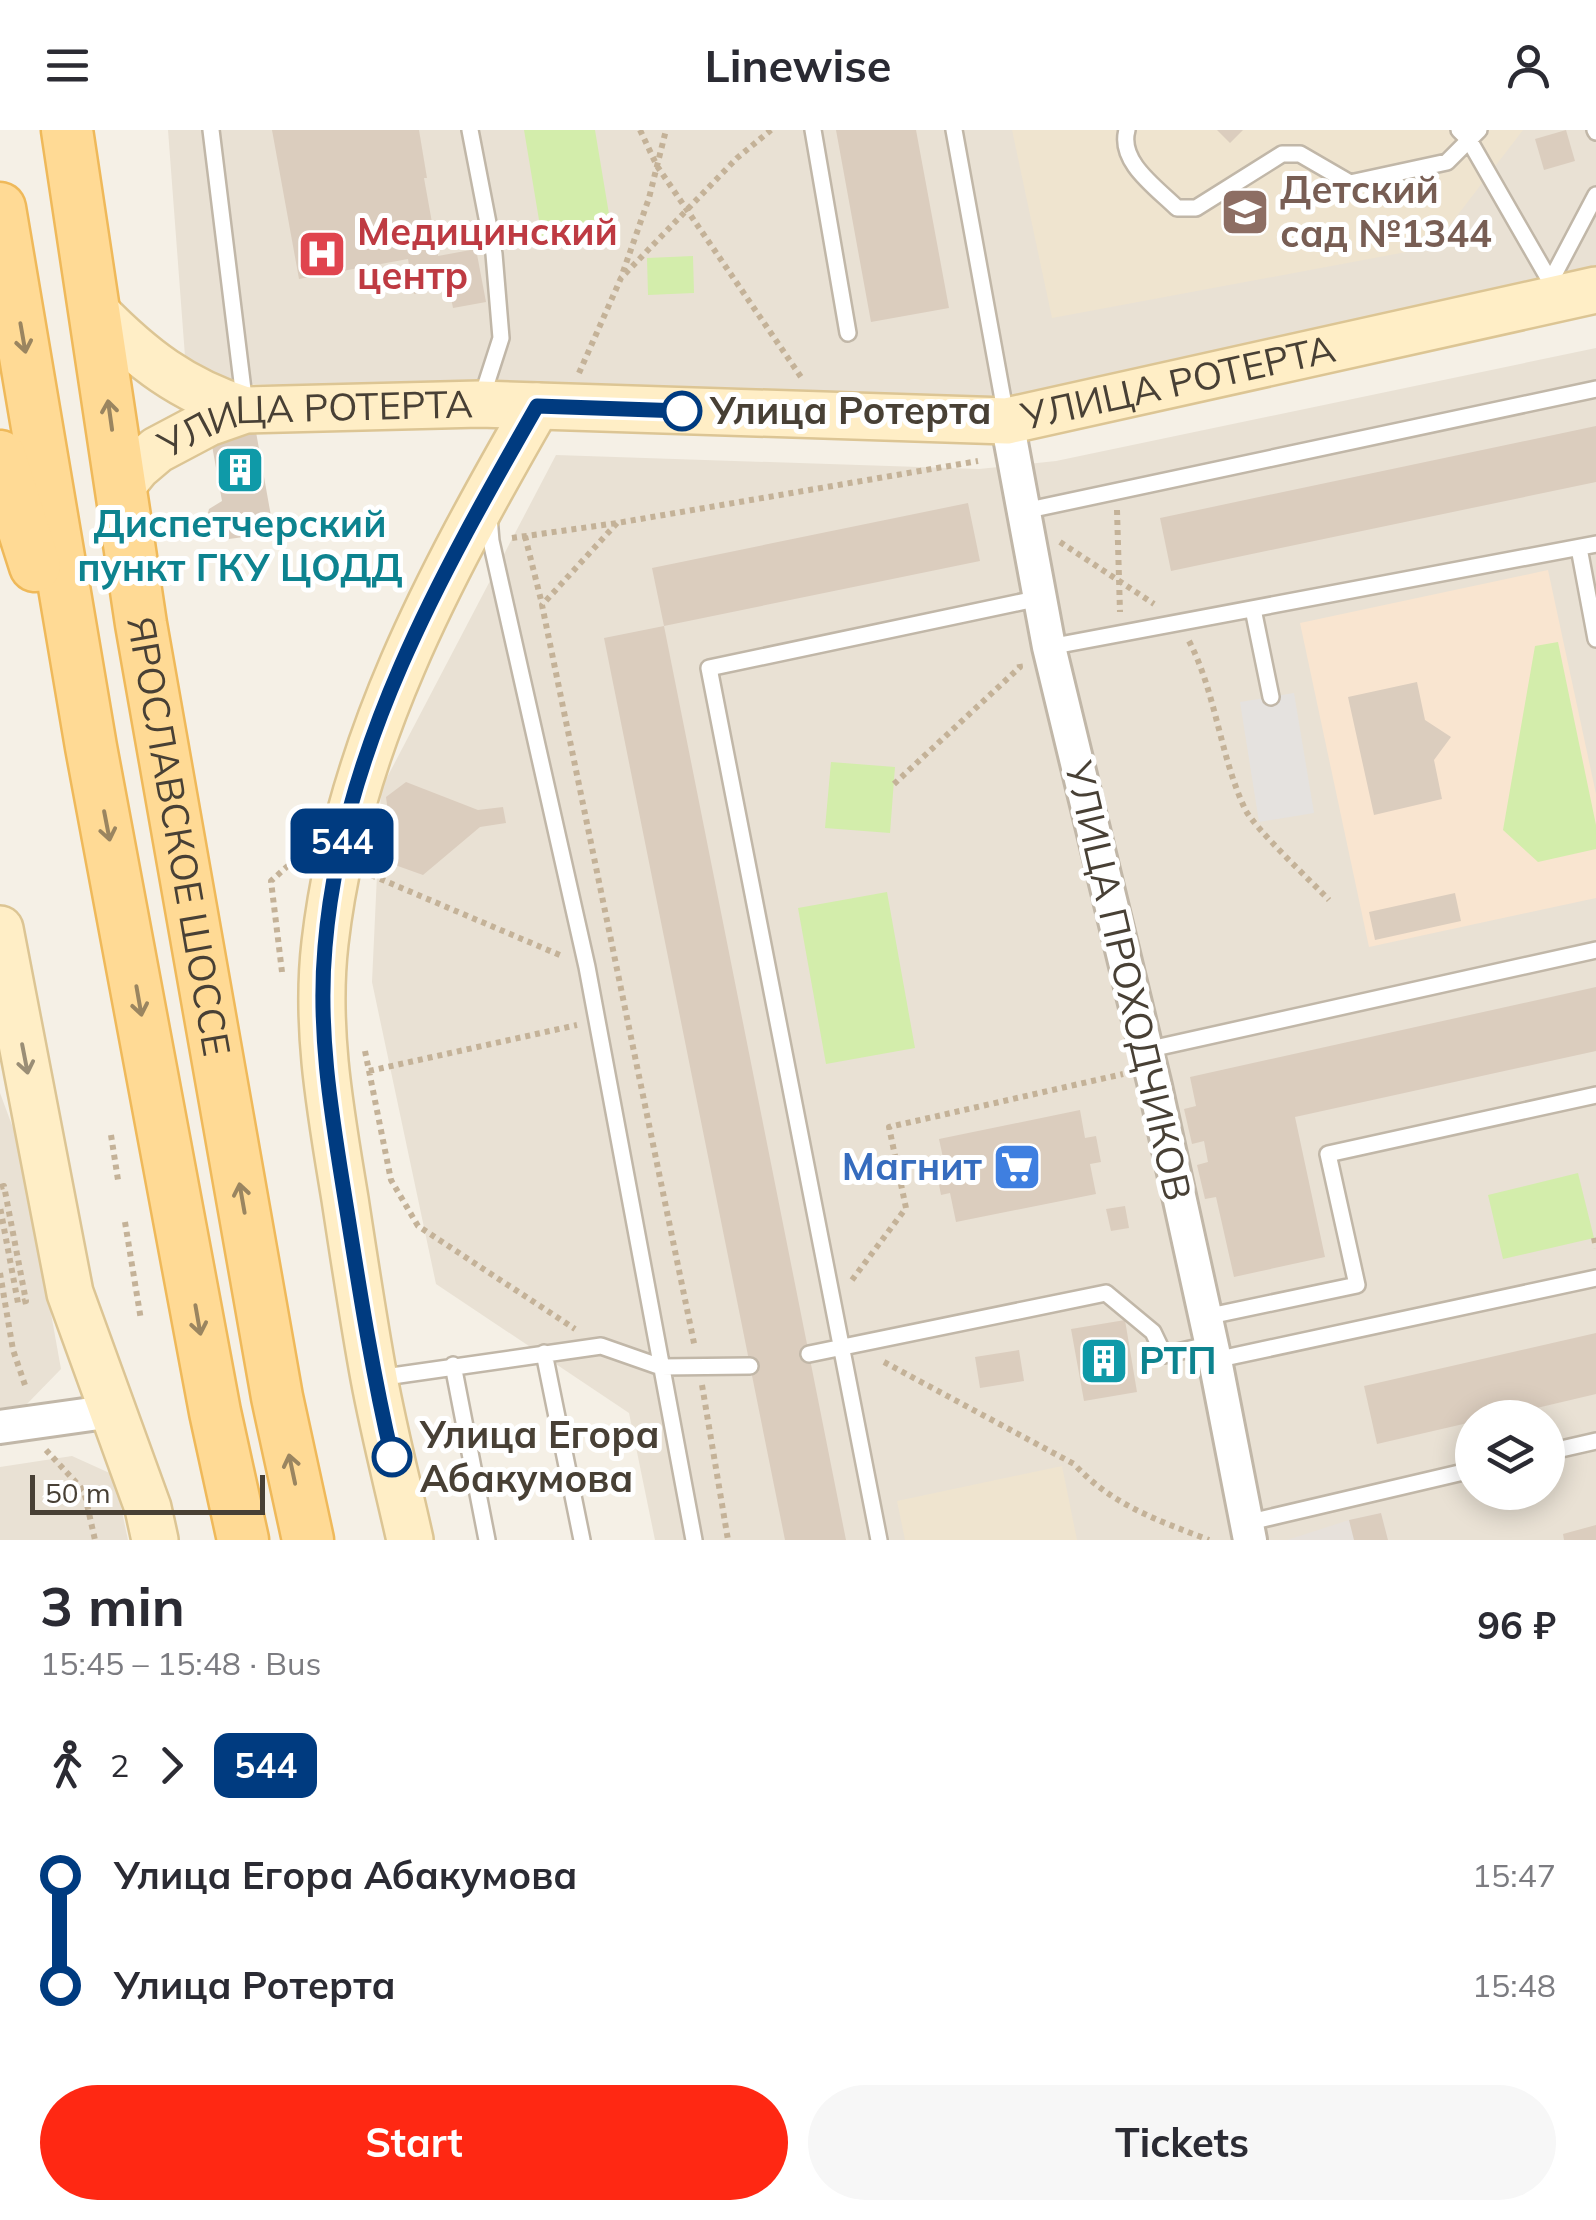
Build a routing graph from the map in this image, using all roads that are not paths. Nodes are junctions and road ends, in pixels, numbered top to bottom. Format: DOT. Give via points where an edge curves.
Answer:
graph roads {
  1 [pos="67,130"];
  2 [pos="94,130"];
  3 [pos="211,130"];
  4 [pos="470,130"];
  5 [pos="813,130"];
  6 [pos="954,130"];
  7 [pos="1127,130"];
  8 [pos="1469,133"];
  9 [pos="1596,196"];
  10 [pos="0,208"];
  11 [pos="1596,290"];
  12 [pos="1544,292"];
  13 [pos="96,312"];
  14 [pos="848,333"];
  15 [pos="1596,389"];
  16 [pos="480,404"];
  17 [pos="537,406"];
  18 [pos="245,410"];
  19 [pos="997,440"];
  20 [pos="0,456"];
  21 [pos="120,488"];
  22 [pos="487,493"];
  23 [pos="1025,515"];
  24 [pos="1596,544"];
  25 [pos="1579,548"];
  26 [pos="1025,601"];
  27 [pos="1253,609"];
  28 [pos="1596,639"];
  29 [pos="1049,646"];
  30 [pos="1271,697"];
  31 [pos="91,747"];
  32 [pos="0,928"];
  33 [pos="1596,950"];
  34 [pos="1138,1061"];
  35 [pos="1596,1095"];
  36 [pos="1596,1278"];
  37 [pos="1211,1340"];
  38 [pos="847,1346"];
  39 [pos="544,1354"];
  40 [pos="809,1354"];
  41 [pos="453,1365"];
  42 [pos="750,1366"];
  43 [pos="661,1367"];
  44 [pos="374,1378"];
  45 [pos="114,1412"];
  46 [pos="0,1427"];
  47 [pos="1596,1441"];
  48 [pos="1565,1448"];
  49 [pos="1455,1475"];
  50 [pos="1248,1532"];
  51 [pos="155,1540"];
  52 [pos="243,1540"];
  53 [pos="308,1540"];
  54 [pos="410,1540"];
  55 [pos="487,1540"];
  56 [pos="582,1540"];
  57 [pos="694,1540"];
  58 [pos="879,1540"];
  1 -- 13 [label="main road, ЯРОСЛАВСКОЕ ШОССЕ"];
  2 -- 13 [label="main road"];
  3 -- 18 [label="lane"];
  4 -- 16 [label="lane" via="494,254 501,338"];
  5 -- 14 [label="lane"];
  6 -- 19 [label="lane"];
  7 -- 8 [label="lane" via="1132,163 1177,208 1196,208 1282,154 1300,154 1350,183 1447,162"];
  8 -- 12 [label="lane"];
  9 -- 12 [label="lane"];
  10 -- 31 [label="main road, ЯРОСЛАВСКОЕ ШОССЕ, one-way"];
  11 -- 12 [label="street, УЛИЦА РОТЕРТА"];
  12 -- 19 [label="street, УЛИЦА РОТЕРТА"];
  13 -- 18 [label="street" via="173,380"];
  21 -- 13 [label="main road, ЯРОСЛАВСКОЕ ШОССЕ, one-way"];
  15 -- 23 [label="lane"];
  16 -- 17 [label="street, УЛИЦА РОТЕРТА"];
  16 -- 18 [label="street, УЛИЦА РОТЕРТА"];
  17 -- 19 [label="street, УЛИЦА РОТЕРТА"];
  17 -- 22 [label="street"];
  18 -- 21 [label="street, УЛИЦА РОТЕРТА" via="157,450"];
  19 -- 23 [label="street, УЛИЦА ПРОХОДЧИКОВ"];
  20 -- 31 [label="main road"];
  53 -- 21 [label="main road, ЯРОСЛАВСКОЕ ШОССЕ, one-way" via="277,1398"];
  22 -- 43 [label="lane" via="491,541 587,967"];
  22 -- 44 [label="street" via="411,640 352,797 324,947 324,1070"];
  23 -- 26 [label="street, УЛИЦА ПРОХОДЧИКОВ"];
  24 -- 25 [label="lane"];
  25 -- 27 [label="lane"];
  25 -- 28 [label="lane"];
  26 -- 29 [label="street, УЛИЦА ПРОХОДЧИКОВ"];
  26 -- 38 [label="lane" via="709,668 833,1305"];
  27 -- 29 [label="lane"];
  27 -- 30 [label="lane"];
  29 -- 34 [label="street, УЛИЦА ПРОХОДЧИКОВ"];
  31 -- 52 [label="main road, ЯРОСЛАВСКОЕ ШОССЕ, one-way"];
  32 -- 45 [label="street, one-way" via="70,1293"];
  33 -- 34 [label="lane"];
  34 -- 37 [label="street, УЛИЦА ПРОХОДЧИКОВ"];
  35 -- 37 [label="lane" via="1328,1154 1357,1285"];
  36 -- 37 [label="lane"];
  37 -- 38 [label="lane" via="1164,1354 1153,1332 1106,1294"];
  37 -- 50 [label="street, УЛИЦА ПРОХОДЧИКОВ"];
  38 -- 40 [label="lane"];
  38 -- 58 [label="lane"];
  39 -- 41 [label="lane"];
  39 -- 43 [label="lane" via="601,1346"];
  39 -- 56 [label="lane"];
  41 -- 44 [label="lane"];
  41 -- 55 [label="lane"];
  42 -- 43 [label="lane"];
  43 -- 57 [label="lane"];
  44 -- 54 [label="street"];
  45 -- 46 [label="street"];
  45 -- 51 [label="street"];
  47 -- 48 [label="lane"];
  49 -- 50 [label="lane"];
}
